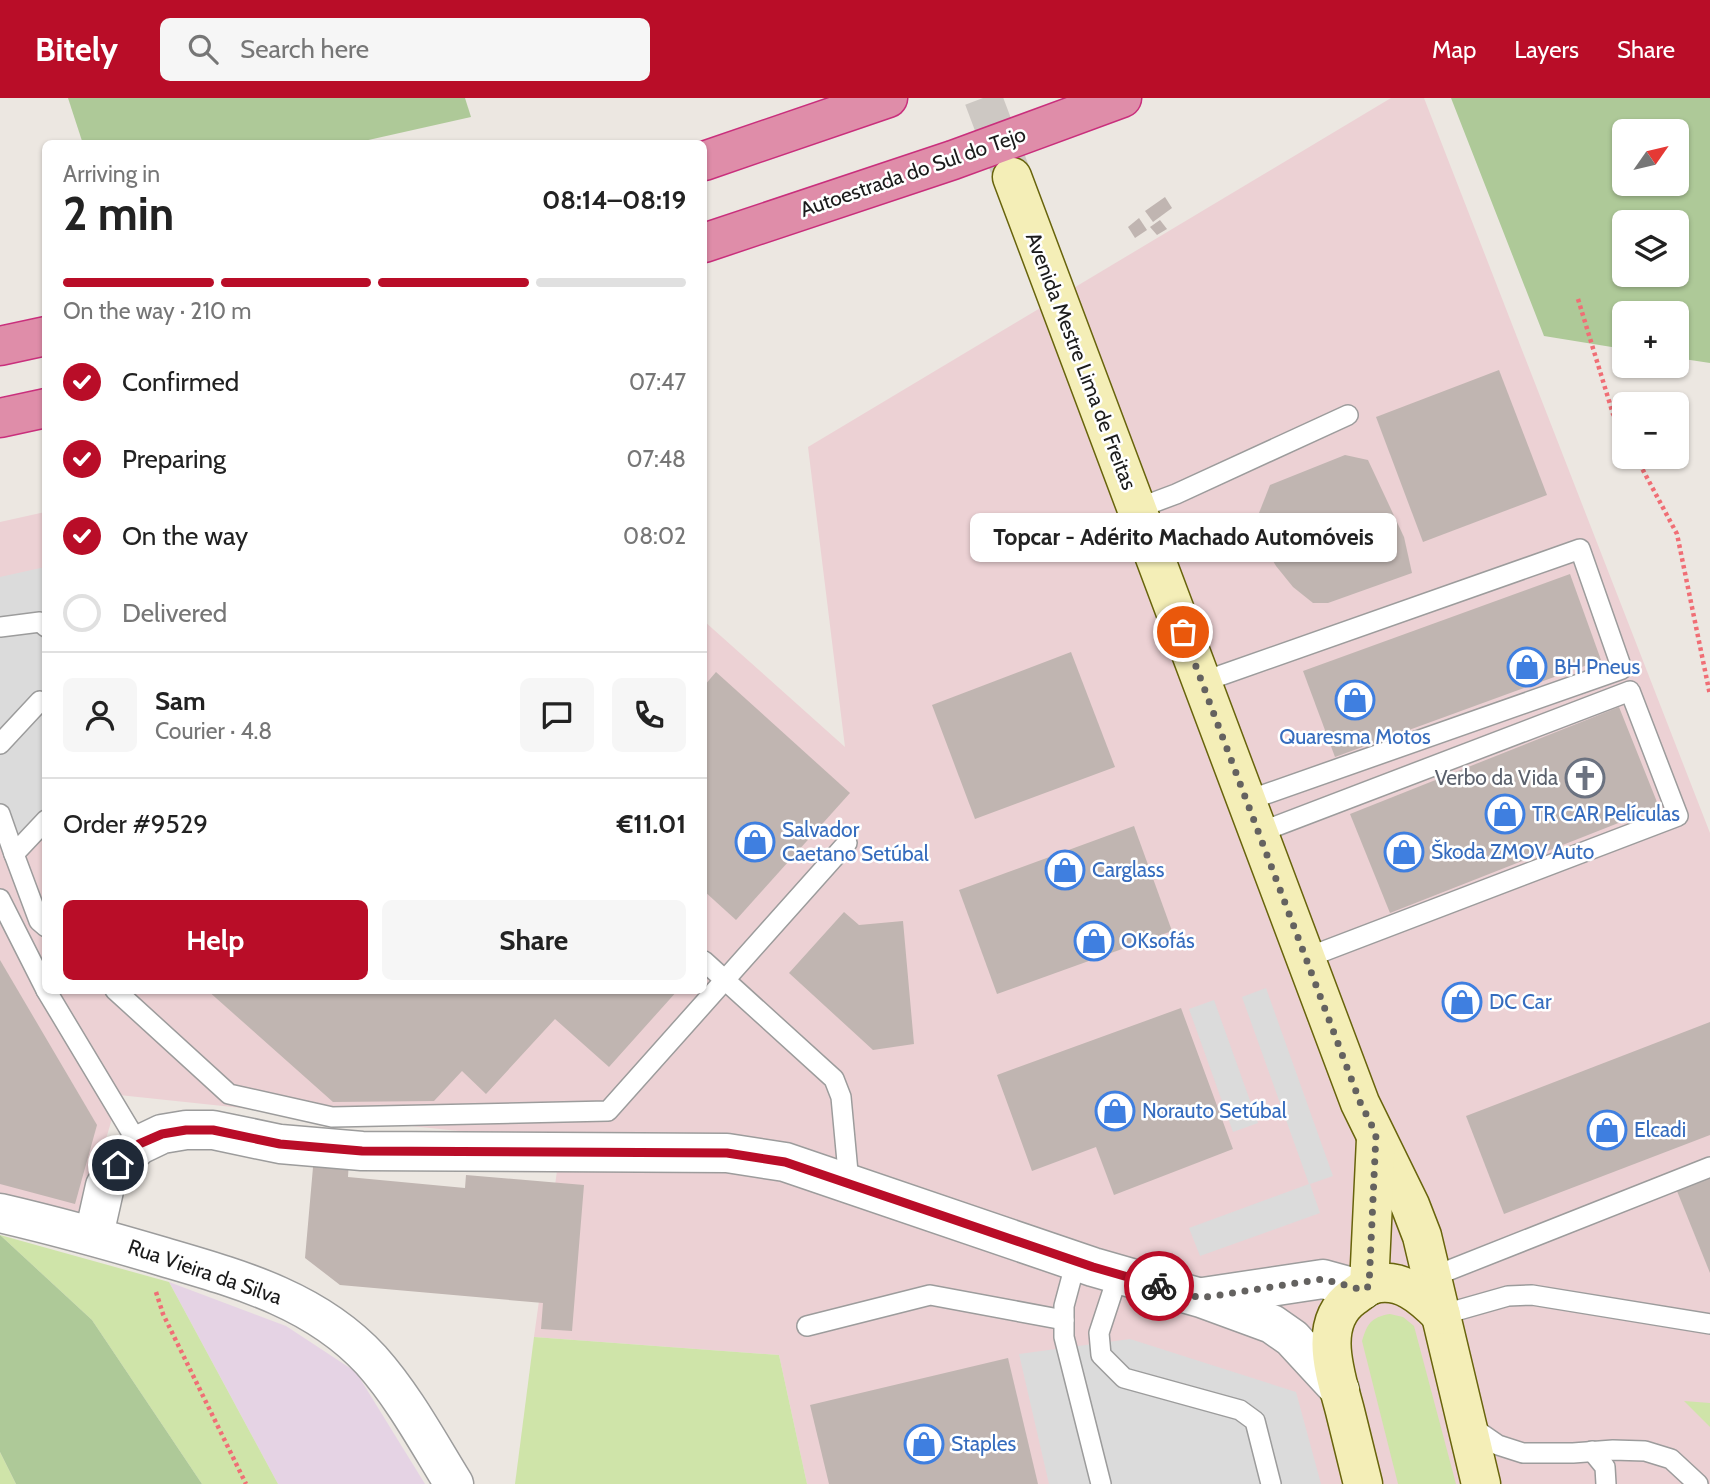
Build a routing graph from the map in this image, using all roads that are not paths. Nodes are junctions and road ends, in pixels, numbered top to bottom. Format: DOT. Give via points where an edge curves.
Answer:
graph roads {
  1 [pos="887,98"];
  2 [pos="1122,98"];
  3 [pos="707,161"];
  4 [pos="1012,177"];
  5 [pos="707,242"];
  6 [pos="42,337"];
  7 [pos="0,346"];
  8 [pos="42,409"];
  9 [pos="1348,415"];
  10 [pos="0,418"];
  11 [pos="1136,509"];
  12 [pos="42,624"];
  13 [pos="0,627"];
  14 [pos="1202,682"];
  15 [pos="40,701"];
  16 [pos="0,744"];
  17 [pos="0,814"];
  18 [pos="1252,817"];
  19 [pos="42,824"];
  20 [pos="847,843"];
  21 [pos="14,854"];
  22 [pos="0,899"];
  23 [pos="42,924"];
  24 [pos="1306,958"];
  25 [pos="707,964"];
  26 [pos="725,981"];
  27 [pos="42,982"];
  28 [pos="48,994"];
  29 [pos="119,994"];
  30 [pos="1376,1134"];
  31 [pos="139,1144"];
  32 [pos="1710,1167"];
  33 [pos="849,1183"];
  34 [pos="0,1213"];
  35 [pos="94,1235"];
  36 [pos="1076,1261"];
  37 [pos="1118,1275"];
  38 [pos="1433,1277"];
  39 [pos="1366,1288"];
  40 [pos="1200,1298"];
  41 [pos="1441,1315"];
  42 [pos="1064,1320"];
  43 [pos="1710,1324"];
  44 [pos="807,1326"];
  45 [pos="1340,1390"];
  46 [pos="1469,1424"];
  47 [pos="1592,1451"];
  48 [pos="454,1484"];
  49 [pos="1101,1484"];
  50 [pos="1270,1484"];
  51 [pos="1363,1484"];
  52 [pos="1482,1484"];
  53 [pos="1605,1484"];
  54 [pos="1697,1484"];
  1 -- 3 [label="highway"];
  2 -- 5 [label="highway, Autoestrada do Sul do Tejo"];
  4 -- 11 [label="main road, Avenida Mestre Lima de Freitas"];
  6 -- 7 [label="highway"];
  8 -- 10 [label="highway"];
  9 -- 11 [label="lane"];
  11 -- 14 [label="main road, Avenida Mestre Lima de Freitas"];
  12 -- 13 [label="lane"];
  14 -- 18 [label="main road, Avenida Mestre Lima de Freitas"];
  14 -- 18 [label="lane" via="1580,549 1622,669"];
  15 -- 16 [label="lane"];
  17 -- 21 [label="lane"];
  18 -- 24 [label="main road, Avenida Mestre Lima de Freitas"];
  18 -- 24 [label="lane" via="1630,691 1678,816"];
  19 -- 21 [label="lane"];
  20 -- 26 [label="lane"];
  21 -- 23 [label="lane"];
  22 -- 27 [label="lane"];
  24 -- 30 [label="main road, Avenida Mestre Lima de Freitas"];
  25 -- 26 [label="lane"];
  26 -- 29 [label="lane" via="608,1111 332,1117 229,1094"];
  26 -- 33 [label="lane" via="834,1079 841,1097"];
  28 -- 31 [label="lane"];
  30 -- 38 [label="main road, Avenida Mestre Lima de Freitas" via="1410,1205"];
  30 -- 39 [label="main road, Avenida Mestre Lima de Freitas"];
  31 -- 33 [label="street" via="162,1134 213,1130 280,1144 362,1151 727,1153 785,1162"];
  31 -- 35 [label="street" via="105,1186"];
  32 -- 38 [label="lane"];
  33 -- 36 [label="street"];
  34 -- 35 [label="street, Rua Vieira da Silva"];
  35 -- 48 [label="street, Rua Vieira da Silva" via="255,1285 324,1321 369,1359 395,1389"];
  36 -- 37 [label="street"];
  36 -- 42 [label="lane" via="1063,1306"];
  37 -- 40 [label="street"];
  37 -- 50 [label="lane" via="1099,1333 1101,1355 1124,1378 1240,1410 1255,1421"];
  38 -- 41 [label="main road, Avenida Mestre Lima de Freitas"];
  39 -- 40 [label="street" via="1323,1279"];
  39 -- 41 [label="main road" via="1385,1283 1407,1287"];
  39 -- 45 [label="main road" via="1343,1304 1332,1332 1331,1355"];
  40 -- 45 [label="street" via="1272,1324 1292,1338"];
  41 -- 43 [label="lane" via="1508,1296 1532,1295"];
  41 -- 46 [label="main road, Avenida Mestre Lima de Freitas"];
  42 -- 44 [label="lane" via="930,1295"];
  42 -- 49 [label="lane" via="1070,1366"];
  45 -- 51 [label="main road"];
  46 -- 47 [label="lane" via="1498,1445 1523,1453"];
  46 -- 52 [label="main road, Avenida Mestre Lima de Freitas"];
  47 -- 53 [label="lane" via="1605,1466"];
  47 -- 54 [label="lane" via="1646,1451 1671,1460"];
}
